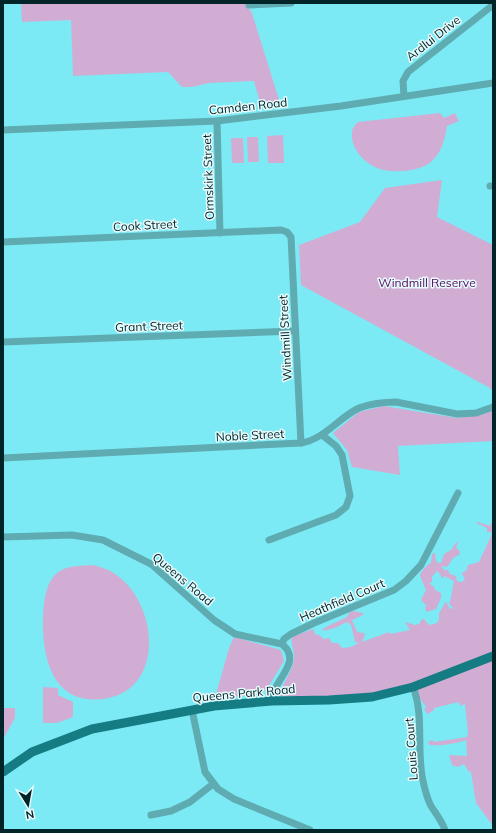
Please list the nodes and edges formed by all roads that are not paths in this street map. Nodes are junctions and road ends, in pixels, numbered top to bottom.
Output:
1 (284, 3) edge
2 (291, 3) edge
3 (249, 5) dead end
4 (493, 5) edge
5 (493, 83) edge
6 (404, 96) junction
7 (217, 121) junction
8 (3, 130) edge
9 (220, 232) junction
10 (287, 232) joint
11 (3, 242) edge
12 (295, 331) junction
13 (3, 342) edge
14 (490, 408) edge
15 (322, 435) junction
16 (300, 444) junction
17 (3, 458) edge
18 (458, 493) dead end
19 (3, 538) edge
20 (269, 540) dead end
21 (282, 644) junction
22 (493, 656) edge
23 (413, 687) junction
24 (272, 701) junction
25 (192, 710) junction
26 (3, 772) edge
27 (213, 784) junction
28 (151, 815) dead end
29 (310, 830) edge
30 (445, 830) edge

1 - 2 street
1 - 3 street
4 - 6 street, Ardlui Drive
5 - 6 street, Camden Road
6 - 7 street, Camden Road
7 - 8 street, Camden Road
7 - 9 street, Ormskirk Street
9 - 10 street, Cook Street
9 - 11 street, Cook Street
10 - 12 street, Windmill Street
12 - 13 street, Grant Street
12 - 16 street, Windmill Street
14 - 15 street, Noble Street
15 - 16 street, Noble Street
15 - 20 street
16 - 17 street, Noble Street
18 - 21 street, Heathfield Court
19 - 21 street, Queens Road
21 - 24 street
22 - 23 main road, Queens Park Road
23 - 24 main road, Queens Park Road
23 - 30 street, Louis Court
24 - 25 main road, Queens Park Road
25 - 26 main road, Queens Park Road
25 - 27 street
27 - 28 street
27 - 29 street

